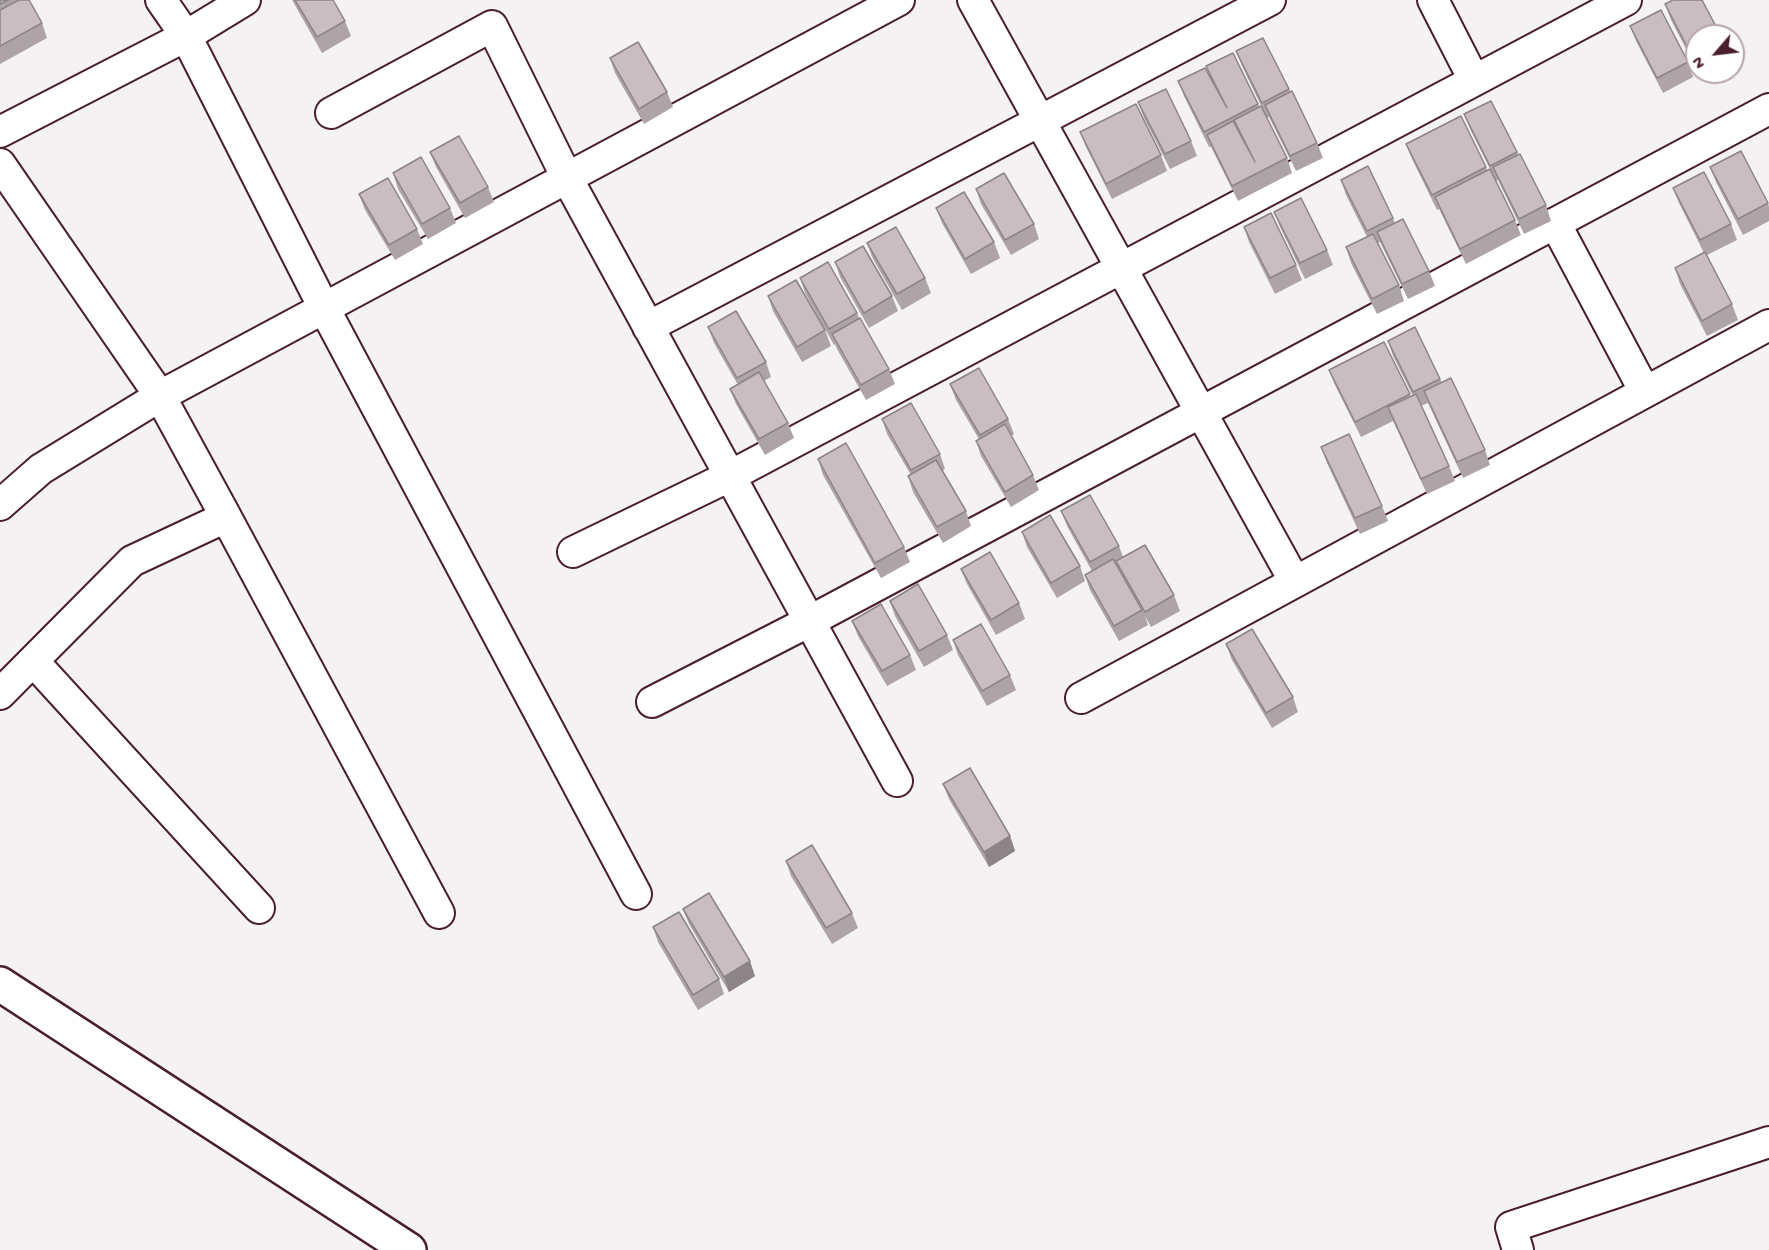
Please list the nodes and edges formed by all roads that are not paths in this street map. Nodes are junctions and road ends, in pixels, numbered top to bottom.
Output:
1 (161, 0) edge
2 (245, 0) edge
3 (898, 0) edge
4 (973, 0) edge
5 (1270, 0) edge
6 (1433, 0) edge
7 (1626, 0) edge
8 (186, 36) junction
9 (1474, 80) junction
10 (1769, 109) edge
11 (331, 113) dead end
12 (1041, 122) junction
13 (0, 132) edge
14 (0, 164) edge
15 (567, 178) junction
16 (1556, 223) junction
17 (1122, 268) junction
18 (324, 308) junction
19 (1769, 325) edge
20 (648, 327) junction
21 (1645, 392) junction
22 (160, 396) junction
23 (1202, 413) junction
24 (730, 477) junction
25 (0, 505) edge
26 (226, 517) junction
27 (573, 552) dead end
28 (1295, 582) junction
29 (810, 621) junction
30 (34, 662) junction
31 (0, 694) edge
32 (1081, 698) dead end
33 (652, 702) dead end
34 (897, 781) dead end
35 (636, 894) dead end
36 (259, 908) dead end
37 (439, 913) dead end
38 (0, 984) edge
39 (1769, 1142) edge
40 (409, 1250) edge
41 (1518, 1250) edge

1 - 8 street
2 - 8 street
3 - 15 street
4 - 12 street
5 - 12 street
6 - 9 street
7 - 9 street
8 - 13 street
8 - 18 street
9 - 17 street
10 - 16 street
11 - 15 street
12 - 17 street
12 - 20 street
14 - 22 street
15 - 18 street
15 - 20 street
16 - 21 street
16 - 23 street
17 - 23 street
17 - 24 street
18 - 22 street
18 - 35 street
19 - 21 street
20 - 24 street
21 - 28 street
22 - 25 street
22 - 26 street
23 - 28 street
23 - 29 street
24 - 27 street
24 - 29 street
26 - 30 street
26 - 37 street
28 - 32 street
29 - 33 street
29 - 34 street
30 - 31 street
30 - 36 street
38 - 40 street
39 - 41 street

